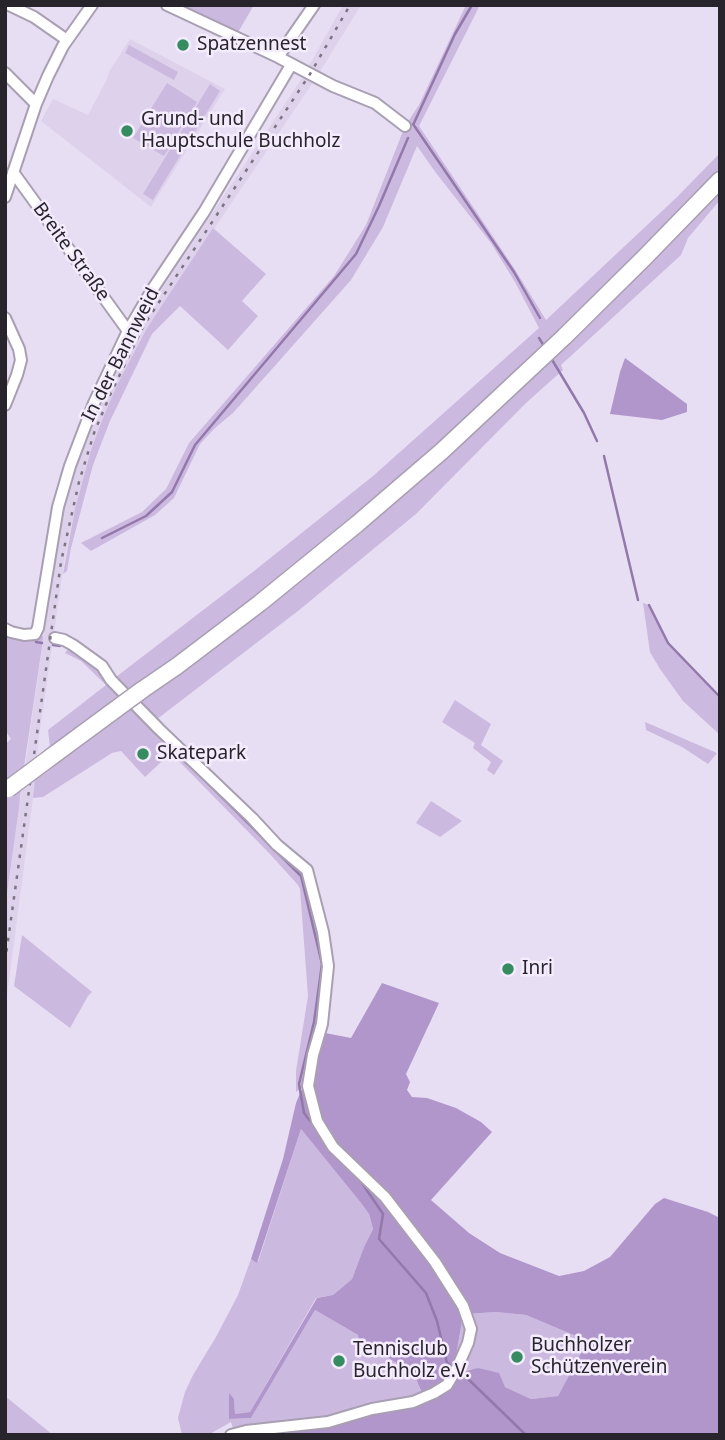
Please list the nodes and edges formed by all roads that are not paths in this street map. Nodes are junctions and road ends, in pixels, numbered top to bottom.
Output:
1 (9, 5) edge
2 (92, 5) edge
3 (167, 5) edge
4 (314, 5) edge
5 (181, 8) edge
6 (67, 40) junction
7 (278, 57) junction
8 (290, 65) junction
9 (5, 73) edge
10 (36, 104) junction
11 (405, 125) dead end
12 (13, 172) junction
13 (720, 180) edge
14 (5, 197) edge
15 (5, 318) edge
16 (128, 331) junction
17 (5, 405) edge
18 (5, 629) edge
19 (55, 638) dead end
20 (7, 790) edge
21 (231, 1435) edge

1 - 6 street
2 - 6 street
3 - 5 street
4 - 7 street
5 - 7 street
6 - 10 street
7 - 8 street
8 - 11 street
8 - 16 street, In der Bannweid
9 - 10 street
10 - 12 street
12 - 14 street
12 - 16 street, Breite Straße
13 - 20 main road, bridge
15 - 17 street
16 - 18 street, In der Bannweid
19 - 21 street

